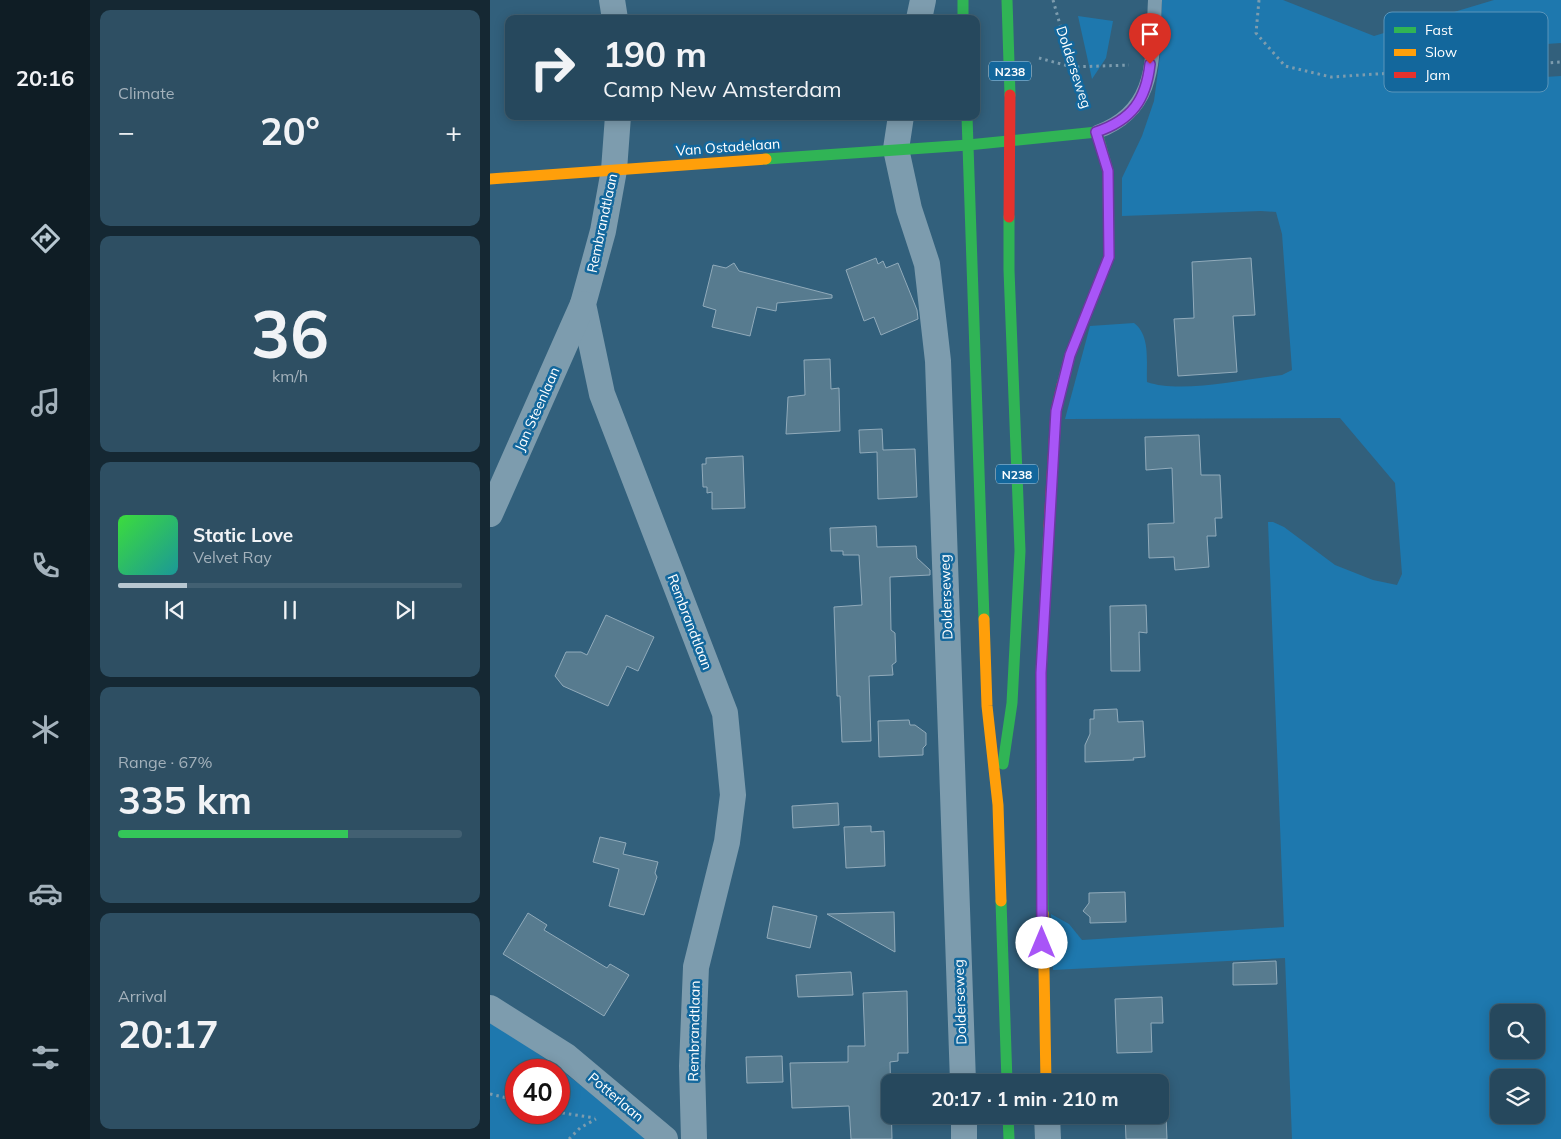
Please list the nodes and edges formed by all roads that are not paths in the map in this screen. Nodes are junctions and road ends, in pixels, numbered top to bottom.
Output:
1 (612, 0) edge
2 (923, 0) edge
3 (963, 0) edge
4 (1007, 0) edge
5 (1155, 0) edge
6 (614, 15) edge
7 (920, 15) edge
8 (963, 15) edge
9 (618, 120) edge
10 (900, 120) edge
11 (967, 120) edge
12 (1096, 132) junction
13 (1009, 141) junction
14 (968, 145) junction
15 (896, 149) junction
16 (614, 170) junction
17 (490, 179) edge
18 (583, 304) junction
19 (490, 514) edge
20 (998, 806) junction
21 (490, 1008) edge
22 (962, 1074) edge
23 (1007, 1074) edge
24 (1046, 1074) edge
25 (964, 1124) edge
26 (1008, 1124) edge
27 (1047, 1124) edge
28 (665, 1139) edge
29 (694, 1139) edge
30 (964, 1139) edge
31 (1009, 1139) edge
32 (1048, 1139) edge

1 - 6 street
2 - 7 street
3 - 8 main road
4 - 13 main road, N238
5 - 12 lane
9 - 16 street, Rembrandtlaan
10 - 15 street, Dolderseweg
11 - 14 main road, N238
12 - 13 main road
12 - 24 main road
13 - 14 main road
13 - 20 main road, N238
14 - 15 main road, Van Ostadelaan
14 - 20 main road, N238
15 - 16 main road, Van Ostadelaan
15 - 22 street, Dolderseweg
16 - 17 main road, Van Ostadelaan
16 - 18 street, Rembrandtlaan
18 - 19 street, Jan Steenlaan
18 - 29 street, Rembrandtlaan
20 - 23 main road, N238
21 - 28 street, Potterlaan
25 - 30 street
26 - 31 main road
27 - 32 street

